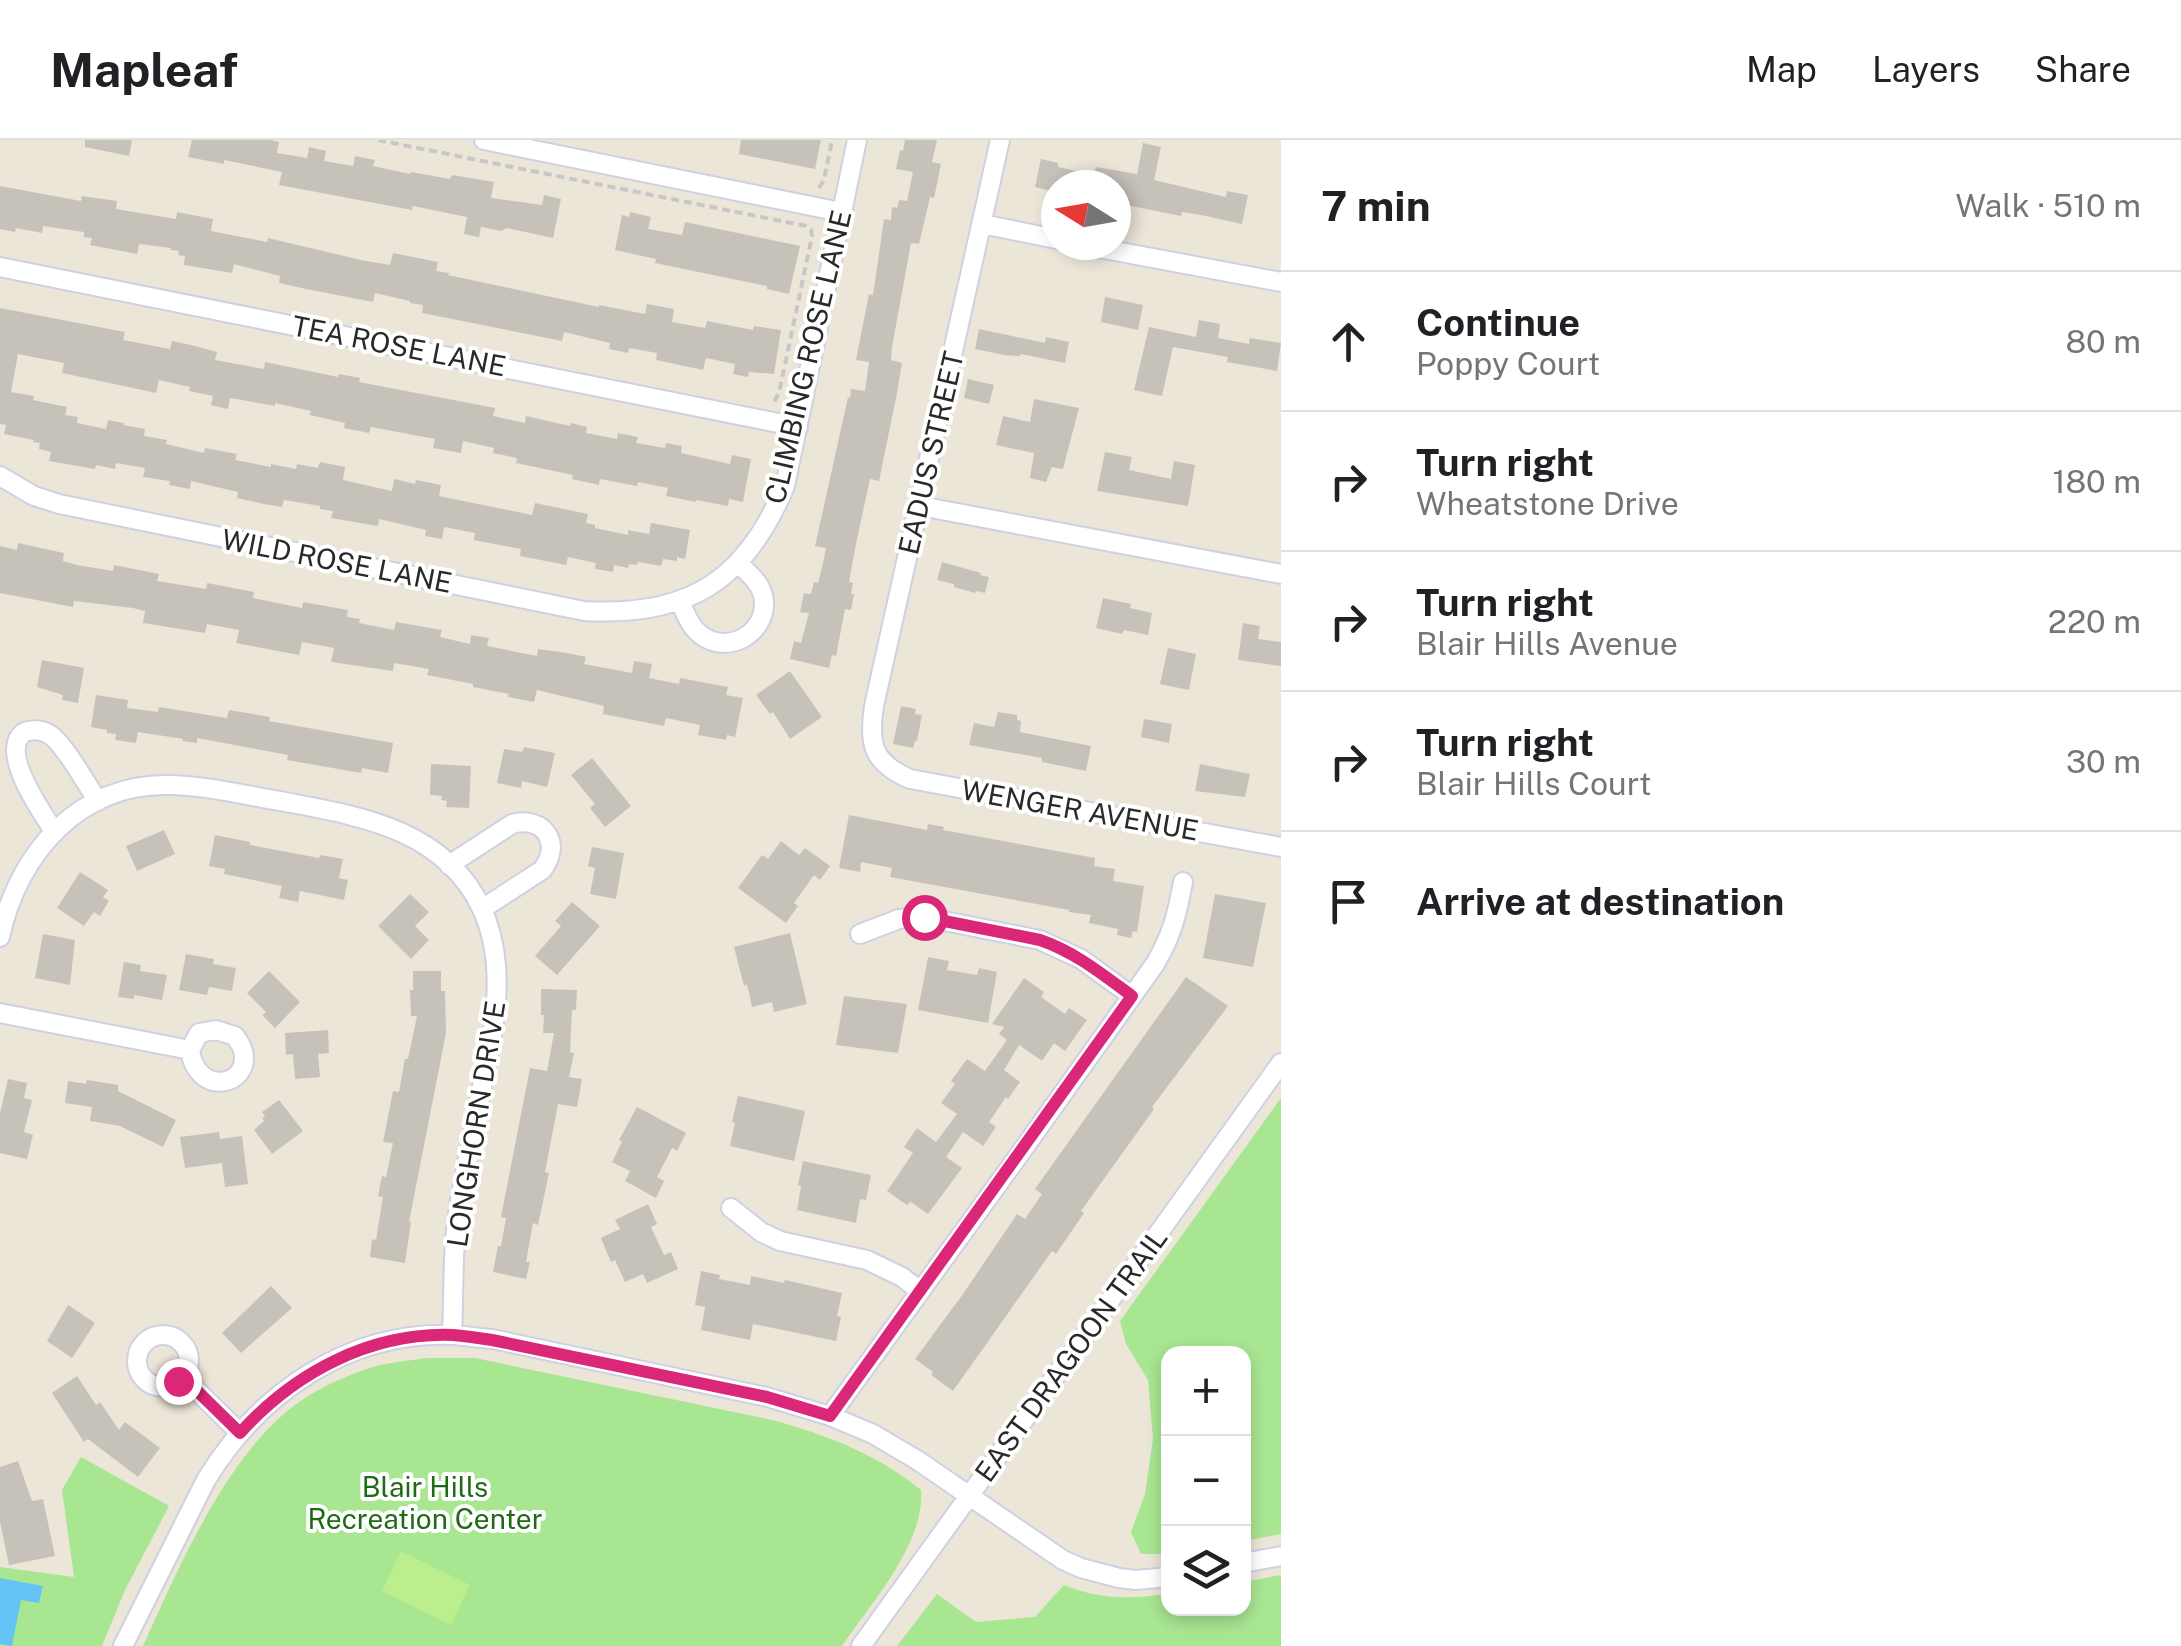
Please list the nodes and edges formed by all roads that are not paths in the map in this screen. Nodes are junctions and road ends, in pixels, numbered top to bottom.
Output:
1 (484, 140) edge
2 (857, 140) edge
3 (1000, 140) edge
4 (842, 212) junction
5 (982, 224) junction
6 (1041, 237) edge
7 (1131, 254) edge
8 (0, 266) edge
9 (1281, 282) edge
10 (798, 427) junction
11 (0, 476) edge
12 (920, 506) junction
13 (738, 564) junction
14 (1281, 574) edge
15 (680, 602) junction
16 (882, 764) joint
17 (98, 801) junction
18 (54, 831) junction
19 (1281, 847) edge
20 (450, 865) junction
21 (1183, 882) dead end
22 (482, 909) junction
23 (860, 934) dead end
24 (0, 937) edge
25 (1132, 996) junction
26 (0, 1014) edge
27 (190, 1050) dead end
28 (1281, 1063) edge
29 (732, 1208) dead end
30 (920, 1291) junction
31 (452, 1335) junction
32 (182, 1376) dead end
33 (830, 1416) junction
34 (240, 1433) junction
35 (969, 1496) junction
36 (1281, 1556) edge
37 (1251, 1562) edge
38 (1161, 1578) edge
39 (123, 1646) edge
40 (861, 1646) edge

1 - 4 street
2 - 4 street, CLIMBING ROSE LANE
3 - 5 street, EADUS STREET
4 - 10 street, CLIMBING ROSE LANE
5 - 6 street
5 - 12 street, EADUS STREET
7 - 9 street
8 - 10 street, TEA ROSE LANE
10 - 13 street, CLIMBING ROSE LANE
11 - 15 street, WILD ROSE LANE
12 - 14 street
12 - 16 street, EADUS STREET
13 - 15 street, WILD ROSE LANE
13 - 15 street
16 - 19 street, WENGER AVENUE
17 - 18 street, LONGHORN DRIVE
17 - 18 street
17 - 20 street, LONGHORN DRIVE
18 - 24 street, LONGHORN DRIVE
20 - 22 street, LONGHORN DRIVE
20 - 22 street
21 - 25 street
22 - 31 street, LONGHORN DRIVE
23 - 25 street
25 - 30 street
26 - 27 street
28 - 35 street, EAST DRAGOON TRAIL
29 - 30 street
30 - 33 street
31 - 33 street
31 - 34 street
32 - 34 street
33 - 35 street
34 - 39 street
35 - 38 street
35 - 40 street, EAST DRAGOON TRAIL
36 - 37 street

